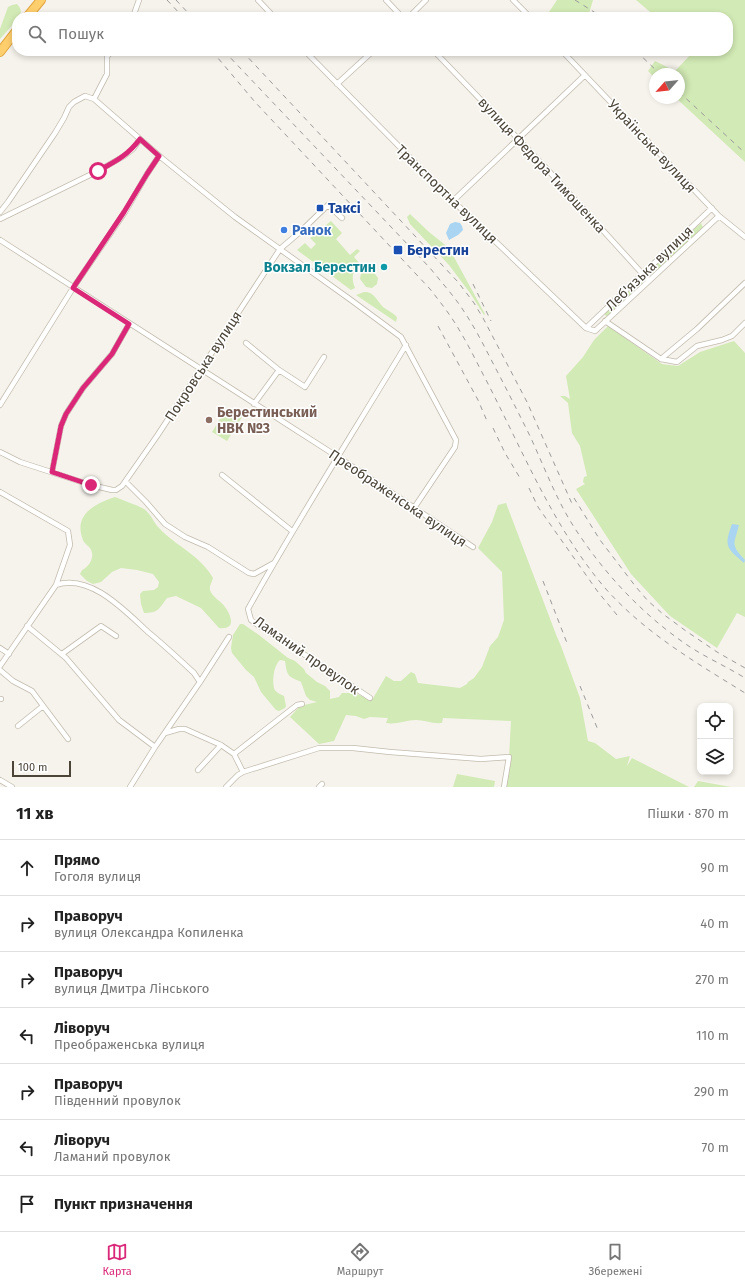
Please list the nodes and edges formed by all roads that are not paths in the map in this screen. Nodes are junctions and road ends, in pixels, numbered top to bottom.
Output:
1 (41, 0) edge
2 (138, 0) edge
3 (258, 0) edge
4 (386, 0) edge
5 (426, 0) edge
6 (513, 0) edge
7 (31, 12) edge
8 (134, 12) edge
9 (269, 12) edge
10 (397, 12) edge
11 (414, 12) edge
12 (525, 12) edge
13 (12, 36) edge
14 (0, 52) edge
15 (108, 56) edge
16 (310, 56) edge
17 (368, 56) edge
18 (439, 56) edge
19 (567, 56) edge
20 (585, 75) junction
21 (337, 84) junction
22 (94, 99) junction
23 (518, 138) junction
24 (140, 139) junction
25 (159, 156) junction
26 (453, 201) junction
27 (712, 208) junction
28 (0, 212) edge
29 (719, 216) junction
30 (342, 218) dead end
31 (0, 219) edge
32 (745, 237) edge
33 (0, 240) edge
34 (280, 249) junction
35 (643, 273) junction
36 (649, 281) junction
37 (745, 283) edge
38 (73, 288) junction
39 (605, 321) junction
40 (129, 324) junction
41 (745, 324) edge
42 (586, 328) junction
43 (595, 331) joint
44 (246, 343) dead end
45 (406, 345) junction
46 (324, 357) dead end
47 (661, 359) junction
48 (200, 370) junction
49 (279, 370) junction
50 (254, 404) junction
51 (0, 405) edge
52 (0, 452) edge
53 (338, 457) junction
54 (52, 472) junction
55 (222, 475) dead end
56 (126, 482) junction
57 (0, 492) edge
58 (414, 508) junction
59 (292, 531) junction
60 (473, 547) dead end
61 (274, 563) junction
62 (56, 585) junction
63 (27, 626) junction
64 (116, 636) dead end
65 (229, 636) dead end
66 (0, 648) edge
67 (9, 654) junction
68 (62, 654) junction
69 (0, 666) edge
70 (0, 670) edge
71 (200, 682) junction
72 (370, 698) dead end
73 (302, 704) dead end
74 (43, 706) junction
75 (18, 726) dead end
76 (164, 733) junction
77 (68, 739) dead end
78 (221, 745) junction
79 (155, 747) junction
80 (234, 754) junction
81 (198, 770) dead end
82 (243, 772) junction
83 (0, 780) edge
84 (12, 787) edge
85 (130, 787) edge
86 (226, 787) edge
87 (504, 787) edge

1 - 7 highway
2 - 8 street
3 - 9 street
4 - 10 street
5 - 11 street
6 - 12 street
13 - 14 highway
15 - 22 street
16 - 21 street, Транспортна вулиця
17 - 21 street
18 - 23 street, вулиця Федора Тимошенка
19 - 20 street, Українська вулиця
20 - 23 street
20 - 27 street, Українська вулиця
21 - 26 street, Транспортна вулиця
22 - 24 street
22 - 28 street
23 - 26 street
23 - 35 street, вулиця Федора Тимошенка
24 - 25 street
24 - 31 street
25 - 34 street
25 - 38 street
26 - 42 street, Транспортна вулиця
27 - 29 street, Українська вулиця
27 - 35 street, Леб'язька вулиця
29 - 32 street, Українська вулиця
29 - 36 street, Леб'язька вулиця
30 - 34 street, Покровська вулиця
33 - 38 street, Преображенська вулиця
34 - 45 street
34 - 48 street, Покровська вулиця
35 - 36 street, вулиця Федора Тимошенка
35 - 42 street, Леб'язька вулиця
36 - 39 street, Леб'язька вулиця
37 - 47 street
38 - 40 street, Преображенська вулиця
38 - 51 street
39 - 43 street, Леб'язька вулиця
39 - 47 street
40 - 48 street, Преображенська вулиця
40 - 54 street
41 - 47 street
42 - 43 street, Транспортна вулиця
44 - 49 street
45 - 53 street
45 - 58 street
46 - 49 street
48 - 50 street, Преображенська вулиця
48 - 56 street, Покровська вулиця
49 - 50 street
50 - 53 street, Преображенська вулиця
52 - 54 street
53 - 58 street, Преображенська вулиця
53 - 59 street
54 - 56 street
55 - 59 street
56 - 61 street
57 - 62 street
58 - 60 street, Преображенська вулиця
59 - 61 street
61 - 72 street, Ламаний провулок
62 - 63 street
62 - 71 street
63 - 67 street
63 - 68 street
64 - 68 street
65 - 71 street
66 - 67 street
67 - 69 street
68 - 79 street
70 - 74 street
71 - 76 street
73 - 80 street
74 - 75 street
74 - 77 street
76 - 78 street
76 - 79 street
78 - 80 street
78 - 81 street
79 - 85 street
80 - 82 street
82 - 86 street
82 - 87 street
83 - 84 street

